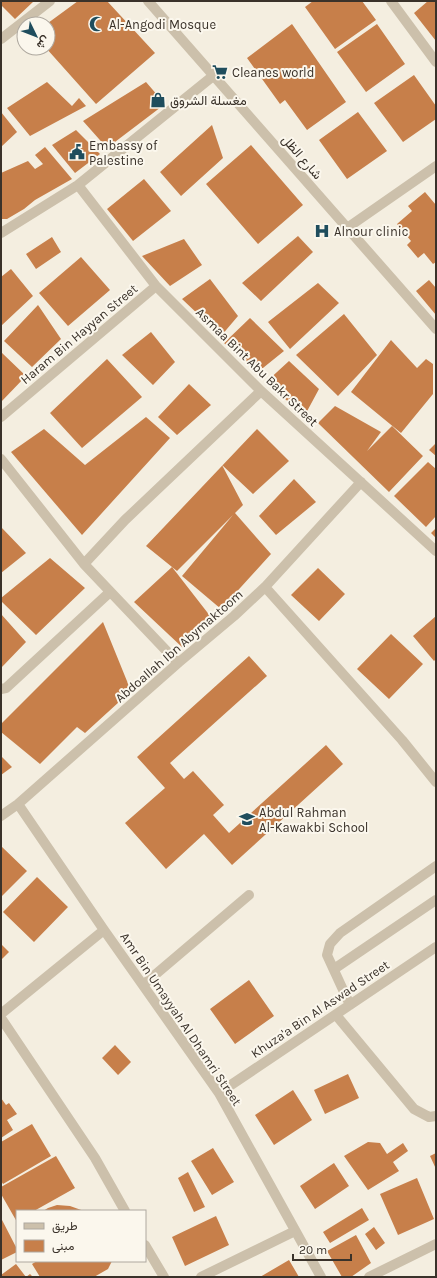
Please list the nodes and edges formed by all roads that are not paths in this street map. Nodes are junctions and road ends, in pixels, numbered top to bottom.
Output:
1 (50, 1) edge
2 (148, 1) edge
3 (391, 1) edge
4 (1, 39) edge
5 (436, 62) edge
6 (213, 76) junction
7 (436, 166) edge
8 (78, 185) junction
9 (347, 228) junction
10 (1, 233) edge
11 (156, 286) junction
12 (436, 329) edge
13 (261, 391) junction
14 (1, 417) edge
15 (1, 459) edge
16 (360, 482) junction
17 (436, 551) edge
18 (84, 564) junction
19 (266, 587) junction
20 (110, 592) junction
21 (178, 663) junction
22 (1, 689) edge
23 (436, 782) edge
24 (18, 804) junction
25 (1, 816) edge
26 (436, 866) edge
27 (249, 895) dead end
28 (436, 900) edge
29 (104, 930) junction
30 (436, 947) edge
31 (334, 970) junction
32 (143, 985) junction
33 (350, 1005) junction
34 (1, 1014) edge
35 (336, 1015) junction
36 (1, 1018) edge
37 (220, 1093) junction
38 (436, 1116) edge
39 (125, 1210) edge
40 (295, 1231) junction
41 (436, 1244) edge
42 (146, 1247) edge
43 (164, 1277) edge
44 (201, 1277) edge
45 (321, 1277) edge
46 (370, 1277) edge

1 - 4 street
2 - 6 street, شارع الظل
3 - 5 street
6 - 8 street
6 - 9 street, شارع الظل
7 - 9 street
8 - 10 street
8 - 11 street, Asmaa Bint Abu Bakr Street
9 - 12 street, شارع الظل
11 - 13 street, Asmaa Bint Abu Bakr Street
11 - 14 street, Haram Bin Hayyan Street
13 - 16 street, Asmaa Bint Abu Bakr Street
13 - 18 street
15 - 18 street
16 - 17 street, Asmaa Bint Abu Bakr Street
16 - 19 street, Abdoallah Ibn Abymaktoom
18 - 20 street
19 - 21 street, Abdoallah Ibn Abymaktoom
19 - 23 street
20 - 21 street
20 - 22 street
21 - 24 street, Abdoallah Ibn Abymaktoom
24 - 25 street, Abdoallah Ibn Abymaktoom
24 - 29 street, Amr Bin Umayyah Al Dhamri Street
26 - 31 street
27 - 32 street
28 - 31 street
29 - 32 street, Amr Bin Umayyah Al Dhamri Street
29 - 34 street
30 - 33 street, Khuza'a Bin Al Aswad Street
31 - 33 street
32 - 37 street, Amr Bin Umayyah Al Dhamri Street
33 - 35 street, Khuza'a Bin Al Aswad Street
35 - 37 street, Khuza'a Bin Al Aswad Street
35 - 38 street
36 - 39 street
37 - 40 street, Amr Bin Umayyah Al Dhamri Street
40 - 44 street
40 - 45 street, Amr Bin Umayyah Al Dhamri Street
41 - 46 street
42 - 43 street

